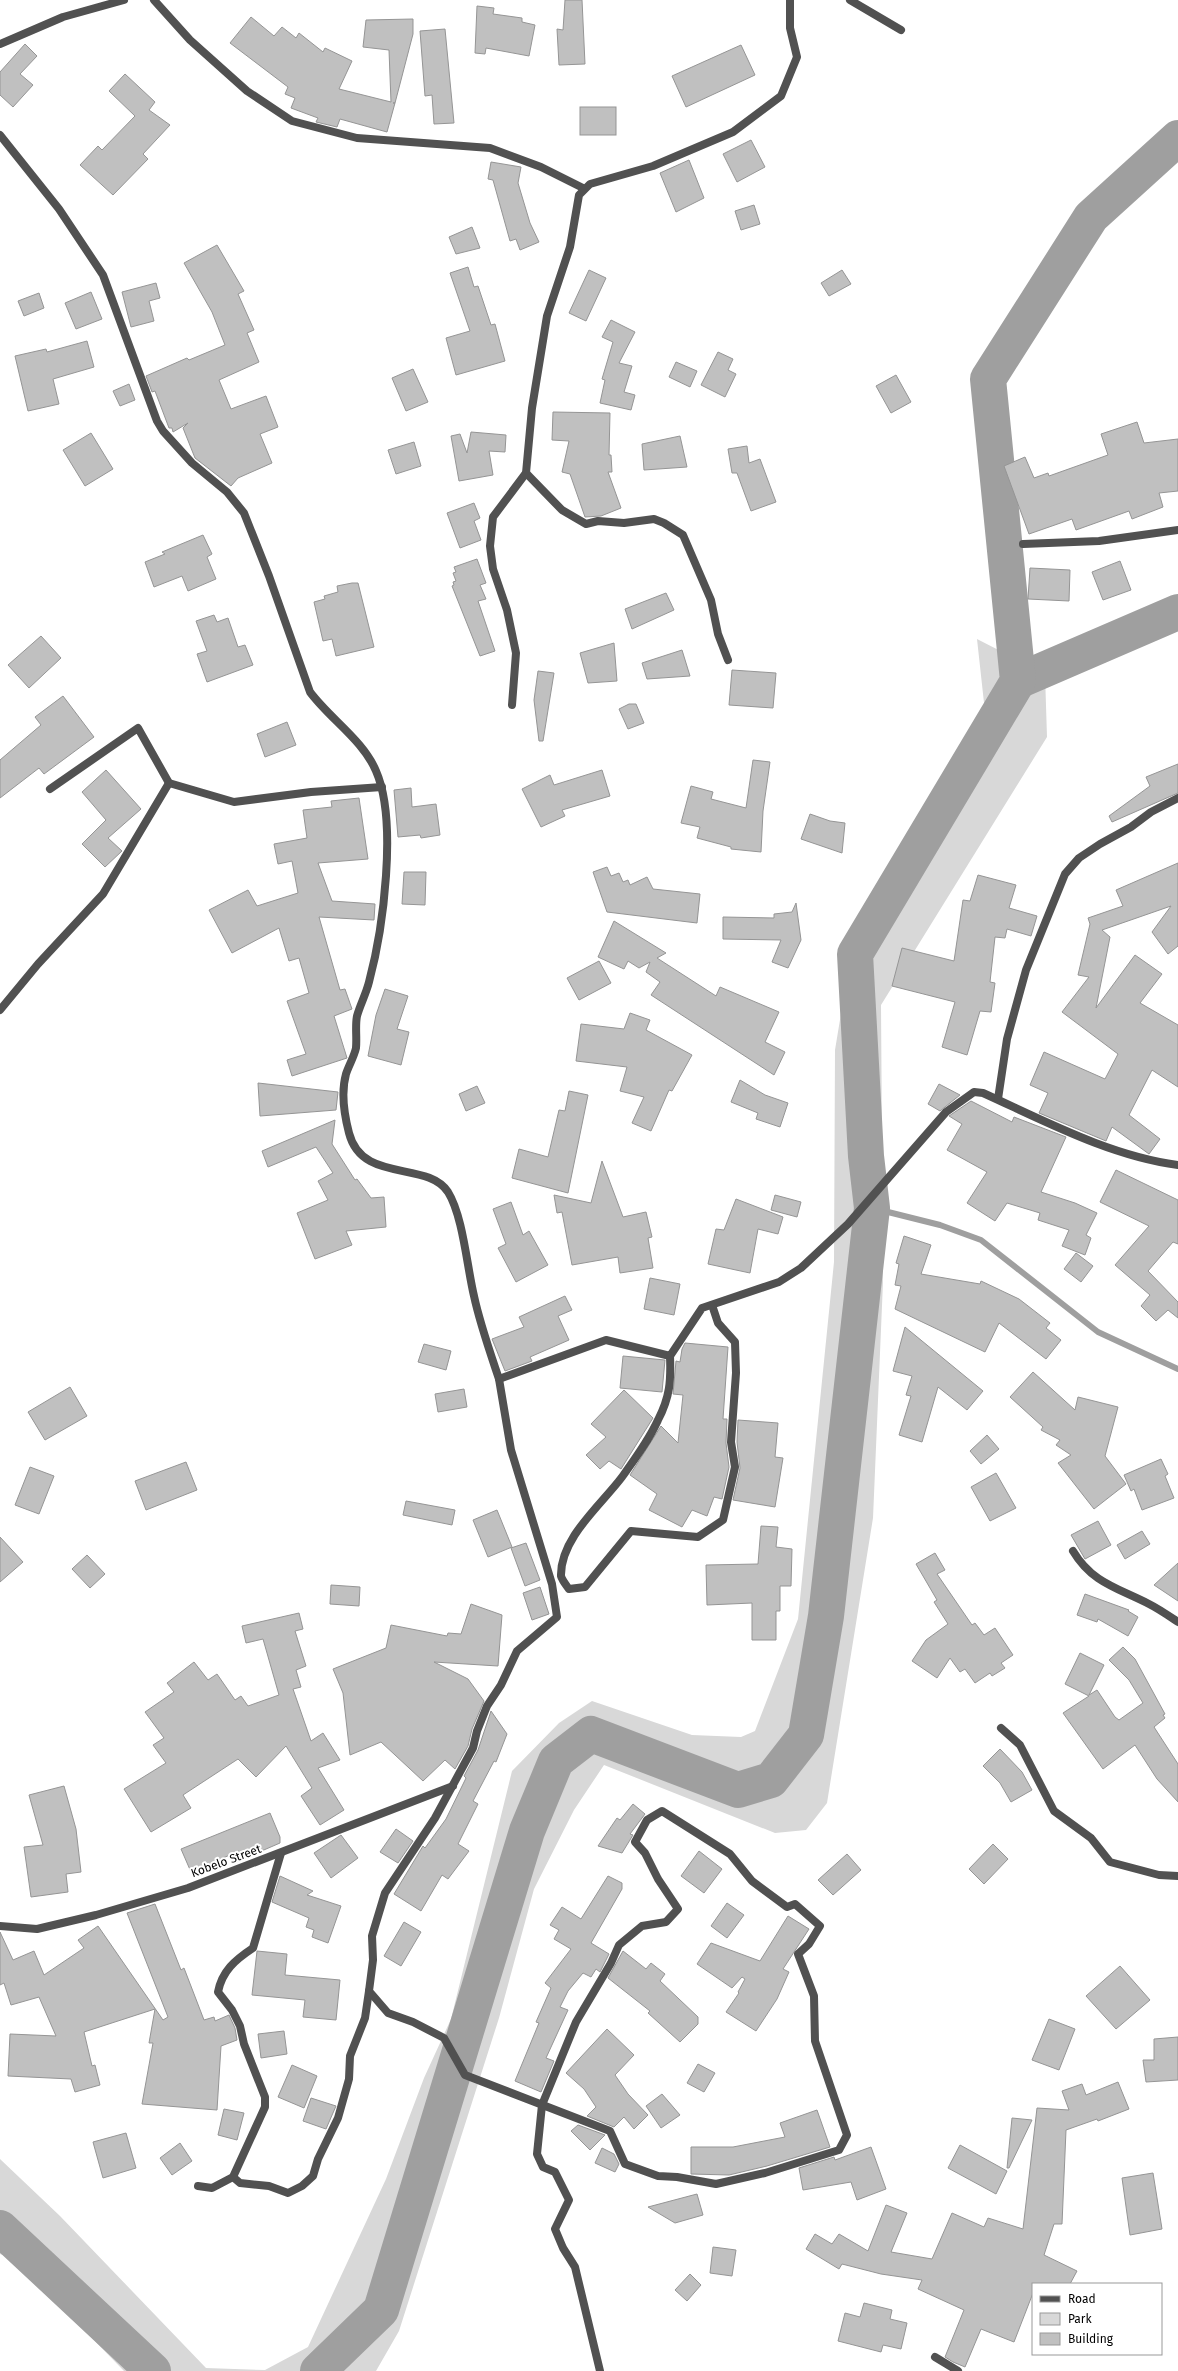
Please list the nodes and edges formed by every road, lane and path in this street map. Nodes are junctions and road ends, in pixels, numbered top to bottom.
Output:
1 (124, 0) edge
2 (154, 0) edge
3 (790, 0) edge
4 (850, 0) edge
5 (901, 30) dead end
6 (0, 44) edge
7 (0, 135) edge
8 (584, 188) junction
9 (526, 473) junction
10 (1178, 530) edge
11 (1023, 544) dead end
12 (728, 660) dead end
13 (512, 705) dead end
14 (169, 783) junction
15 (382, 787) junction
16 (50, 789) dead end
17 (1178, 798) edge
18 (0, 1010) edge
19 (998, 1099) junction
20 (1178, 1165) edge
21 (712, 1305) junction
22 (670, 1356) junction
23 (499, 1379) junction
24 (1073, 1550) dead end
25 (1178, 1622) edge
26 (1001, 1728) dead end
27 (452, 1786) junction
28 (281, 1853) junction
29 (1178, 1876) edge
30 (0, 1926) edge
31 (369, 1991) junction
32 (542, 2105) junction
33 (233, 2177) junction
34 (198, 2186) dead end
35 (935, 2357) dead end
36 (600, 2371) edge
37 (958, 2371) edge

1 - 6 street
2 - 8 street
3 - 8 street
4 - 5 street
7 - 15 street
8 - 9 street
9 - 12 street
9 - 13 street
10 - 11 street
14 - 15 street
14 - 16 street
14 - 18 street
15 - 23 street
17 - 19 street
19 - 20 street
19 - 21 street
21 - 22 street
21 - 22 street
22 - 23 street
23 - 27 street
24 - 25 street
26 - 29 street
27 - 28 street, Kobelo Street
27 - 31 street
28 - 30 street, Kobelo Street
28 - 33 street
31 - 32 street
31 - 33 street
32 - 32 street
32 - 36 street
33 - 34 street
35 - 37 street

